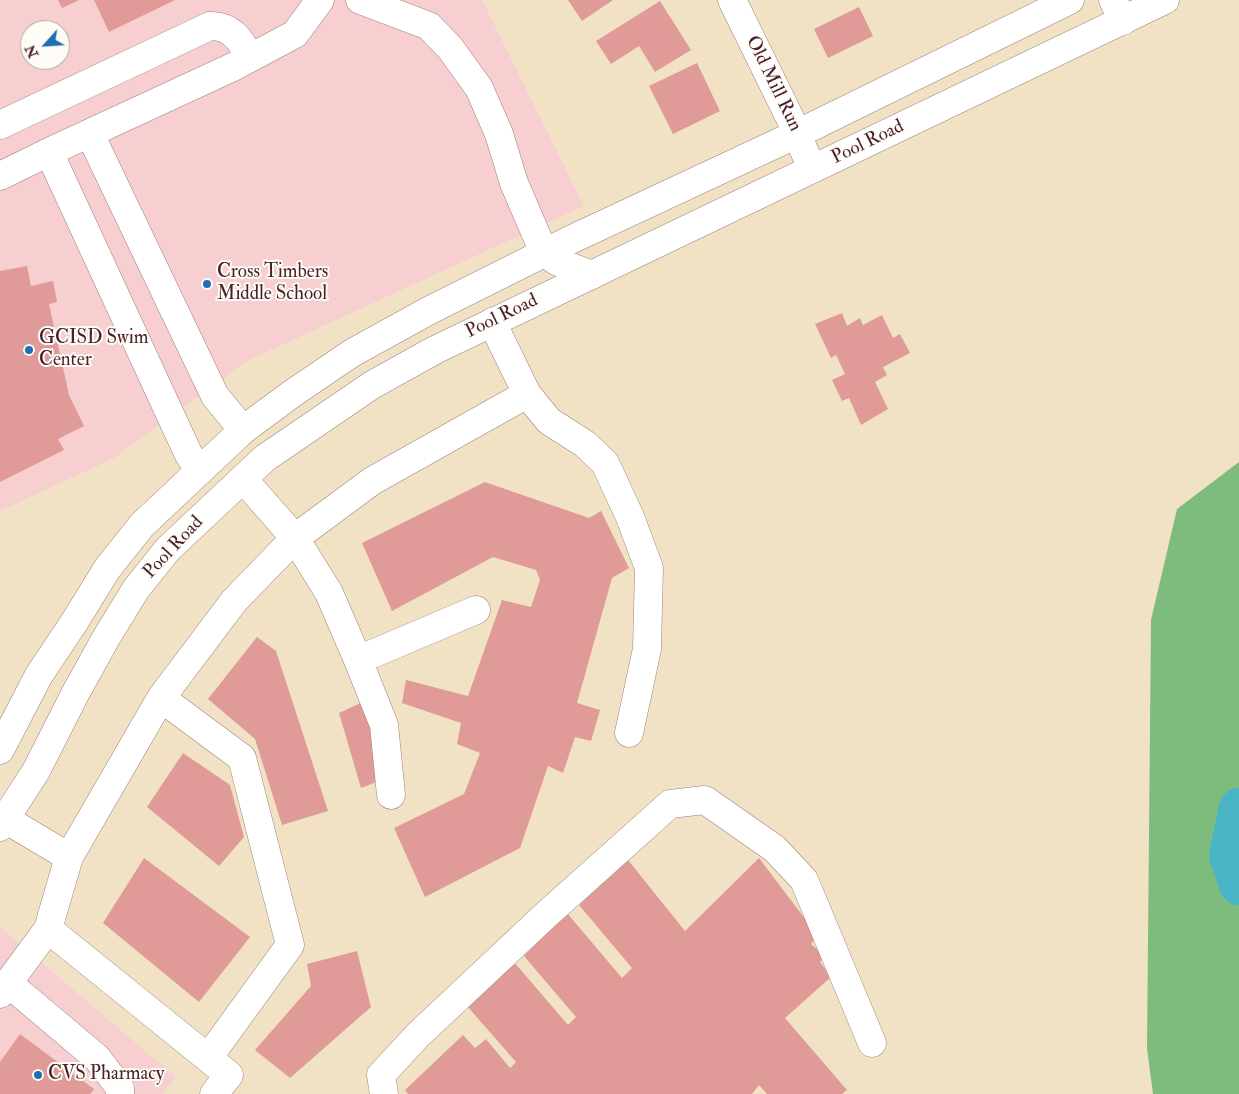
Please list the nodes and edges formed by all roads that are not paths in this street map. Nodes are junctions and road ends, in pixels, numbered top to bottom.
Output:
1 (320, 0) edge
2 (360, 0) edge
3 (732, 0) edge
4 (1070, 0) edge
5 (1166, 0) edge
6 (1118, 10) edge
7 (250, 58) junction
8 (0, 125) edge
9 (90, 134) junction
10 (797, 134) junction
11 (49, 152) junction
12 (812, 169) junction
13 (0, 176) edge
14 (544, 253) junction
15 (592, 275) junction
16 (492, 322) junction
17 (527, 394) junction
18 (243, 430) junction
19 (200, 471) junction
20 (243, 479) junction
21 (295, 538) junction
22 (476, 610) dead end
23 (358, 660) junction
24 (161, 698) junction
25 (629, 732) dead end
26 (0, 750) edge
27 (391, 795) dead end
28 (2, 821) edge
29 (70, 857) junction
30 (48, 928) junction
31 (4, 988) edge
32 (872, 1043) dead end
33 (208, 1058) junction
34 (120, 1094) edge
35 (214, 1094) edge
36 (384, 1094) edge

1 - 7 main road
2 - 14 main road
3 - 10 main road, Old Mill Run
4 - 10 main road, Pool Road
5 - 6 main road, Pool Road
6 - 12 main road, Pool Road
7 - 8 main road
7 - 9 main road
9 - 11 main road
9 - 18 main road
10 - 12 main road, Old Mill Run
10 - 14 main road, Pool Road
11 - 13 main road
11 - 19 main road
12 - 15 main road, Pool Road
14 - 15 main road
14 - 18 main road, Pool Road
15 - 16 main road, Pool Road
16 - 17 main road
16 - 20 main road, Pool Road
17 - 21 main road
17 - 25 main road
18 - 19 main road, Pool Road
18 - 20 main road
19 - 20 main road
19 - 26 main road, Pool Road
20 - 21 main road
20 - 28 main road, Pool Road
21 - 23 main road
21 - 24 main road
22 - 23 main road
23 - 27 main road
24 - 29 main road
24 - 33 main road
28 - 29 main road
29 - 30 main road
30 - 31 main road
30 - 33 main road
31 - 34 main road
32 - 36 main road
33 - 35 main road

